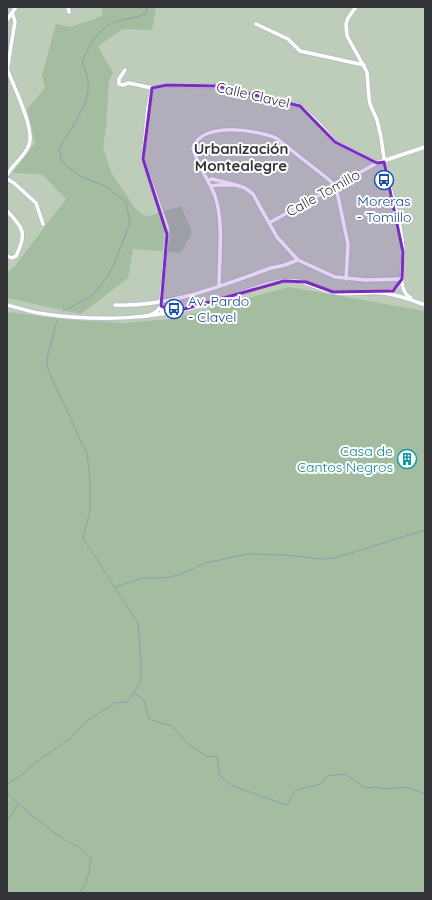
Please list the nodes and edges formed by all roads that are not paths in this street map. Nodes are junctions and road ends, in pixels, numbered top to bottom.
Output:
1 (16, 7) edge
2 (356, 7) edge
3 (12, 13) junction
4 (7, 20) edge
5 (256, 24) dead end
6 (364, 65) junction
7 (125, 70) dead end
8 (7, 72) edge
9 (152, 88) junction
10 (425, 147) edge
11 (384, 160) junction
12 (378, 163) junction
13 (7, 175) edge
14 (7, 179) edge
15 (208, 180) junction
16 (236, 185) junction
17 (211, 186) junction
18 (336, 187) junction
19 (7, 211) edge
20 (269, 223) junction
21 (43, 224) dead end
22 (7, 256) edge
23 (298, 260) junction
24 (402, 278) junction
25 (346, 279) junction
26 (219, 286) junction
27 (398, 286) junction
28 (402, 289) junction
29 (384, 293) junction
30 (400, 296) junction
31 (161, 304) junction
32 (425, 304) edge
33 (7, 305) edge
34 (115, 305) dead end
35 (174, 312) junction
36 (162, 314) junction
37 (145, 317) junction

1 - 3 street
2 - 6 street
3 - 4 street
3 - 8 street
5 - 6 street
6 - 11 street
7 - 9 street, Calle Clavel
8 - 13 street
9 - 12 street, Calle Clavel
9 - 31 street
10 - 11 street
11 - 12 street
11 - 24 street
12 - 18 street, Calle Tomillo
14 - 21 street
15 - 16 street
15 - 17 street
15 - 18 street
16 - 17 street
16 - 20 street
17 - 26 street
18 - 20 street, Calle Tomillo
18 - 25 street
19 - 22 street
20 - 23 street
23 - 25 street
23 - 26 street
24 - 25 street
24 - 27 street
24 - 28 street
26 - 31 street
27 - 28 street
27 - 29 street
28 - 30 street
28 - 32 street
29 - 30 street
29 - 35 street
30 - 32 street
31 - 34 street
31 - 35 street
31 - 36 street
31 - 37 street
33 - 37 street
35 - 36 street
36 - 37 street

